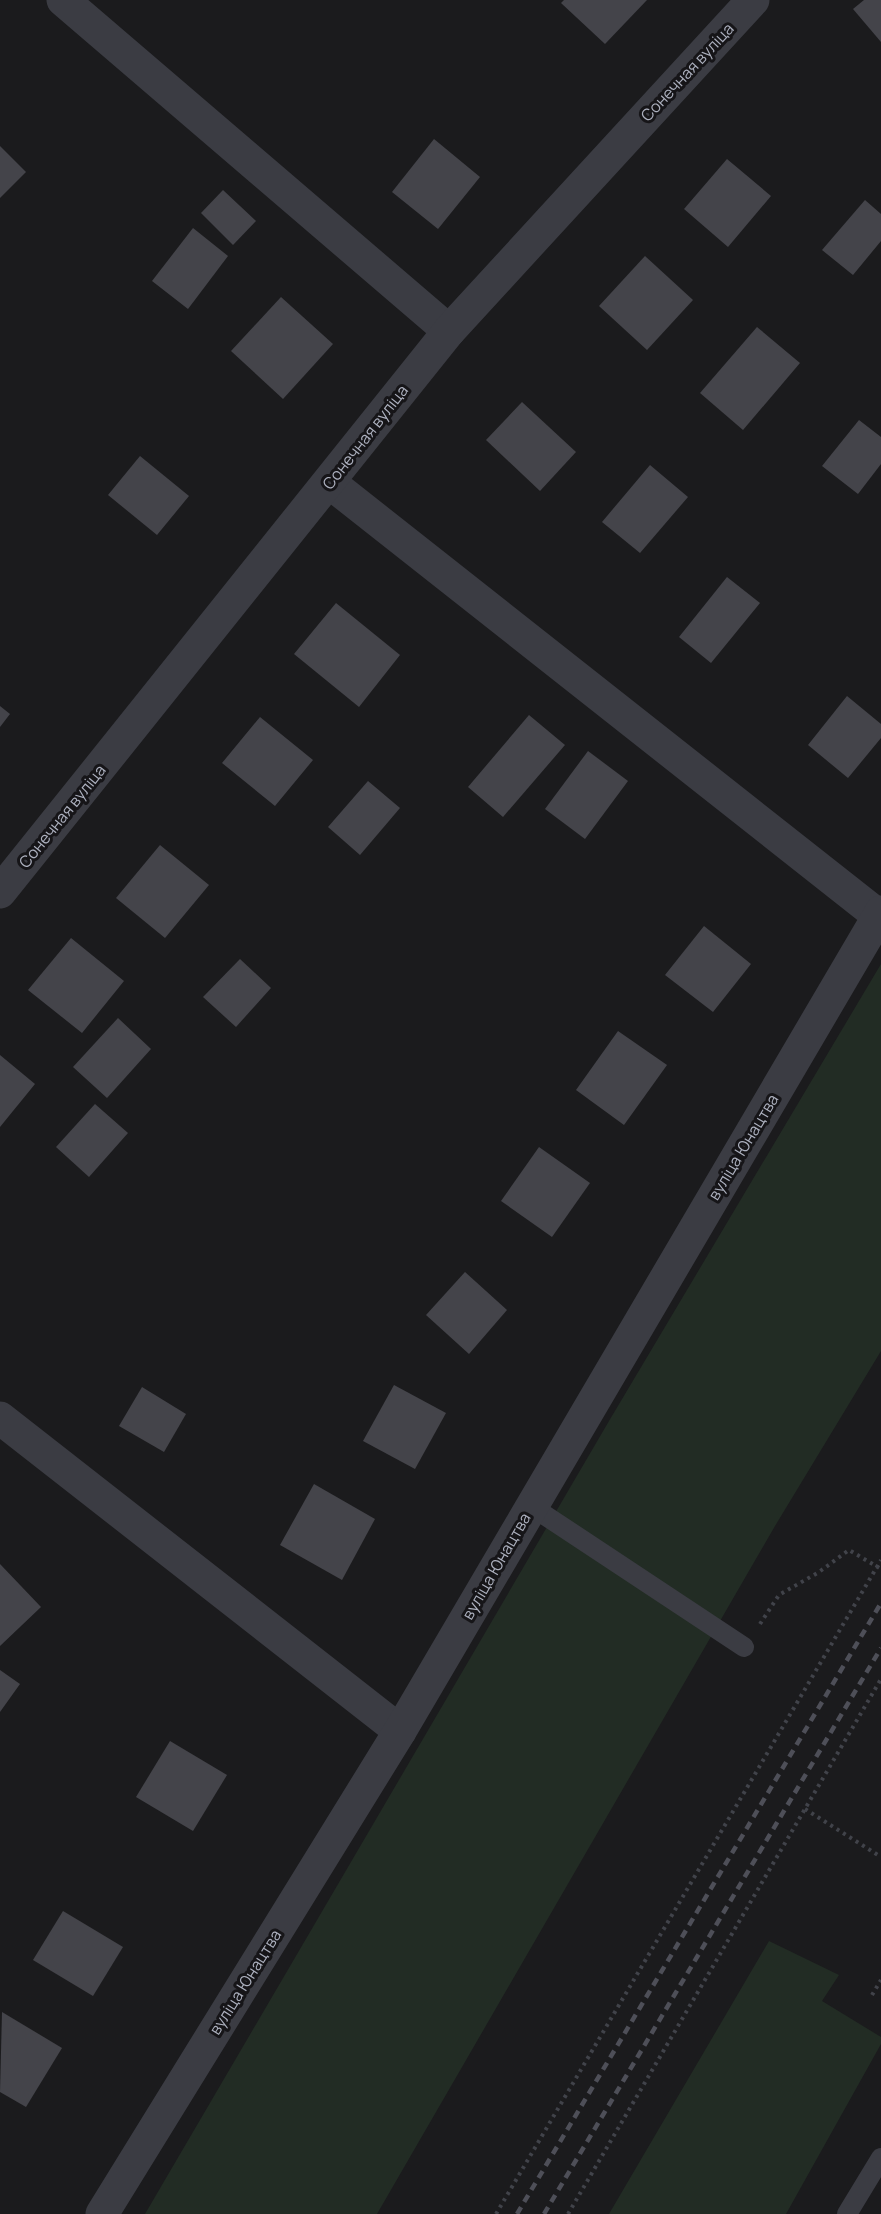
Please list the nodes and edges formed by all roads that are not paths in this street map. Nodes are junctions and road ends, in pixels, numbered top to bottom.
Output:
1 (63, 0) edge
2 (753, 0) edge
3 (449, 331) junction
4 (329, 482) junction
5 (0, 892) edge
6 (880, 914) edge
7 (0, 1418) edge
8 (531, 1506) junction
9 (744, 1647) road end
10 (400, 1731) junction
11 (881, 2158) edge
12 (102, 2214) edge
13 (848, 2214) edge

1 - 3 street
2 - 3 street, Сонечная вуліца
3 - 4 street, Сонечная вуліца
4 - 5 street, Сонечная вуліца
4 - 6 street
6 - 8 street, вуліца Юнацтва
7 - 10 street
8 - 9 lane
8 - 10 street, вуліца Юнацтва
10 - 12 street, вуліца Юнацтва
11 - 13 lane

